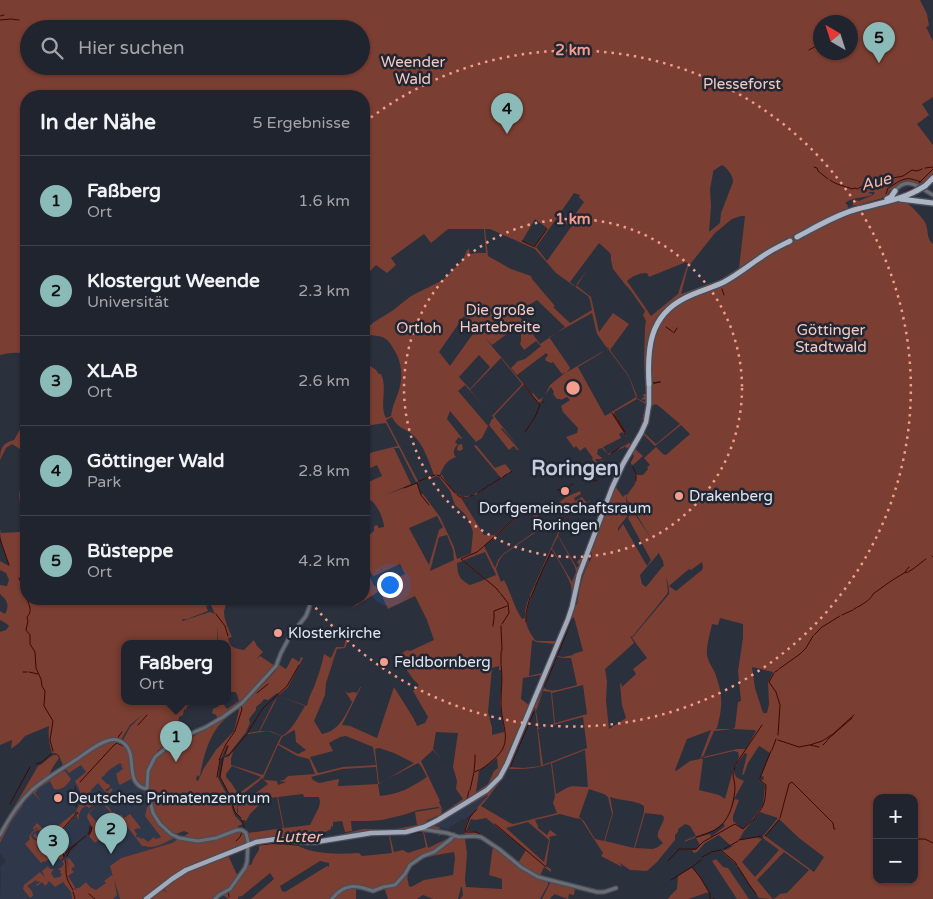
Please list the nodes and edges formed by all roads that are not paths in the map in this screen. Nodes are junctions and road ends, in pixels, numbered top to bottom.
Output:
1 (933, 178) edge
2 (895, 191) joint
3 (933, 195) edge
4 (892, 200) junction
5 (880, 203) junction
6 (933, 203) edge
7 (798, 237) dead end
8 (790, 241) dead end
9 (649, 384) joint
10 (310, 605) edge
11 (147, 789) junction
12 (430, 829) junction
13 (0, 835) edge
14 (454, 835) junction
15 (247, 842) junction
16 (616, 888) dead end
17 (146, 899) edge
18 (214, 899) edge
19 (332, 899) edge

1 - 4 highway, bridge
2 - 3 street
2 - 5 highway
4 - 5 highway
4 - 6 highway
5 - 7 highway
8 - 9 highway
9 - 12 main road
10 - 11 street
11 - 13 street
11 - 15 street
12 - 14 street
12 - 15 main road
14 - 16 street
14 - 19 street
15 - 17 main road
15 - 18 street

